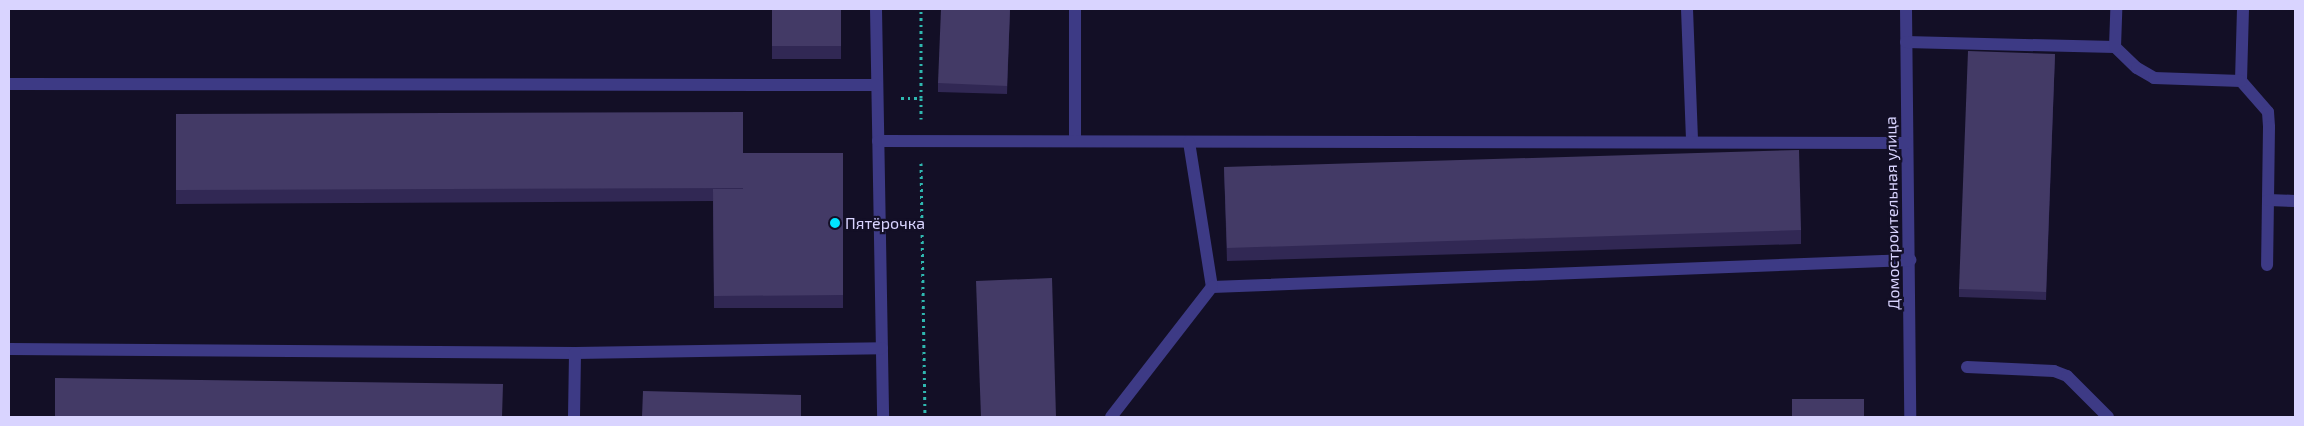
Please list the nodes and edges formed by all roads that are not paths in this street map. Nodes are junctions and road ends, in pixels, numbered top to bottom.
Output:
1 (876, 9) edge
2 (1075, 9) edge
3 (1687, 9) edge
4 (1906, 9) edge
5 (2116, 9) edge
6 (2243, 9) edge
7 (1906, 42) junction
8 (2115, 46) junction
9 (2241, 81) junction
10 (9, 84) edge
11 (877, 85) junction
12 (878, 141) junction
13 (1075, 141) junction
14 (1189, 142) junction
15 (1692, 142) junction
16 (1907, 143) junction
17 (2268, 200) junction
18 (2295, 201) edge
19 (1910, 260) junction
20 (2267, 265) dead end
21 (1212, 287) junction
22 (882, 348) junction
23 (9, 349) edge
24 (575, 353) junction
25 (1967, 367) dead end
26 (574, 417) edge
27 (882, 417) edge
28 (1111, 417) edge
29 (1910, 417) edge
30 (2108, 417) edge

1 - 11 street
2 - 13 street
3 - 15 street
4 - 7 street, Домостроительная улица
5 - 8 street
6 - 9 street
7 - 8 street
7 - 16 street, Домостроительная улица
8 - 9 street
9 - 17 street
10 - 11 street
11 - 12 street
12 - 13 street
12 - 22 street
13 - 14 street
14 - 15 street
14 - 21 street
15 - 16 street
16 - 19 street, Домостроительная улица
17 - 18 street
17 - 20 street
19 - 21 street
19 - 29 street, Домостроительная улица
21 - 28 street
22 - 24 street
22 - 27 street
23 - 24 street
24 - 26 street
25 - 30 street

